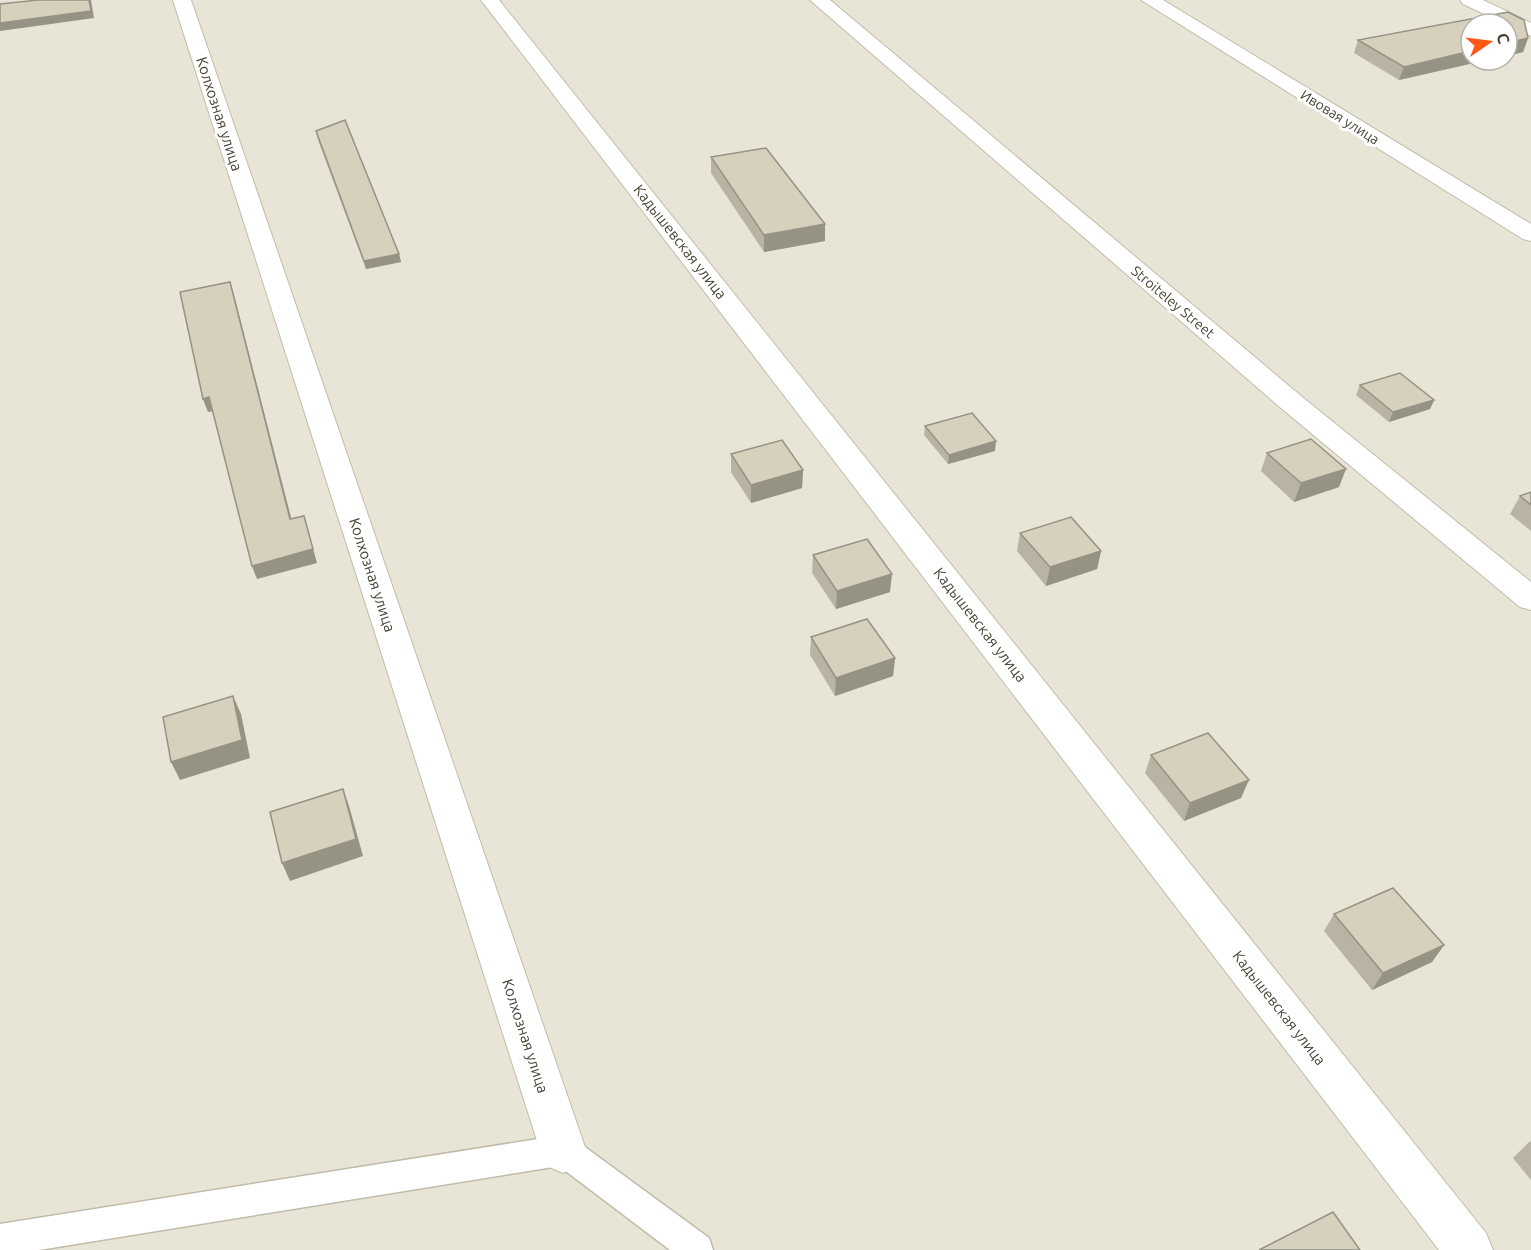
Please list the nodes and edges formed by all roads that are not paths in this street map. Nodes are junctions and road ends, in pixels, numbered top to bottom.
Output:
1 (182, 0) edge
2 (490, 0) edge
3 (819, 0) edge
4 (1150, 0) edge
5 (1469, 0) edge
6 (1531, 30) edge
7 (1531, 234) edge
8 (1531, 599) edge
9 (562, 1150) junction
10 (0, 1240) edge
11 (698, 1250) edge
12 (1469, 1250) edge

1 - 9 street, Колхозная улица
2 - 12 street, Кадышевская улица
3 - 8 street, Stroiteley Street
4 - 7 street, Ивовая улица
5 - 6 street
9 - 10 lane
9 - 11 lane

